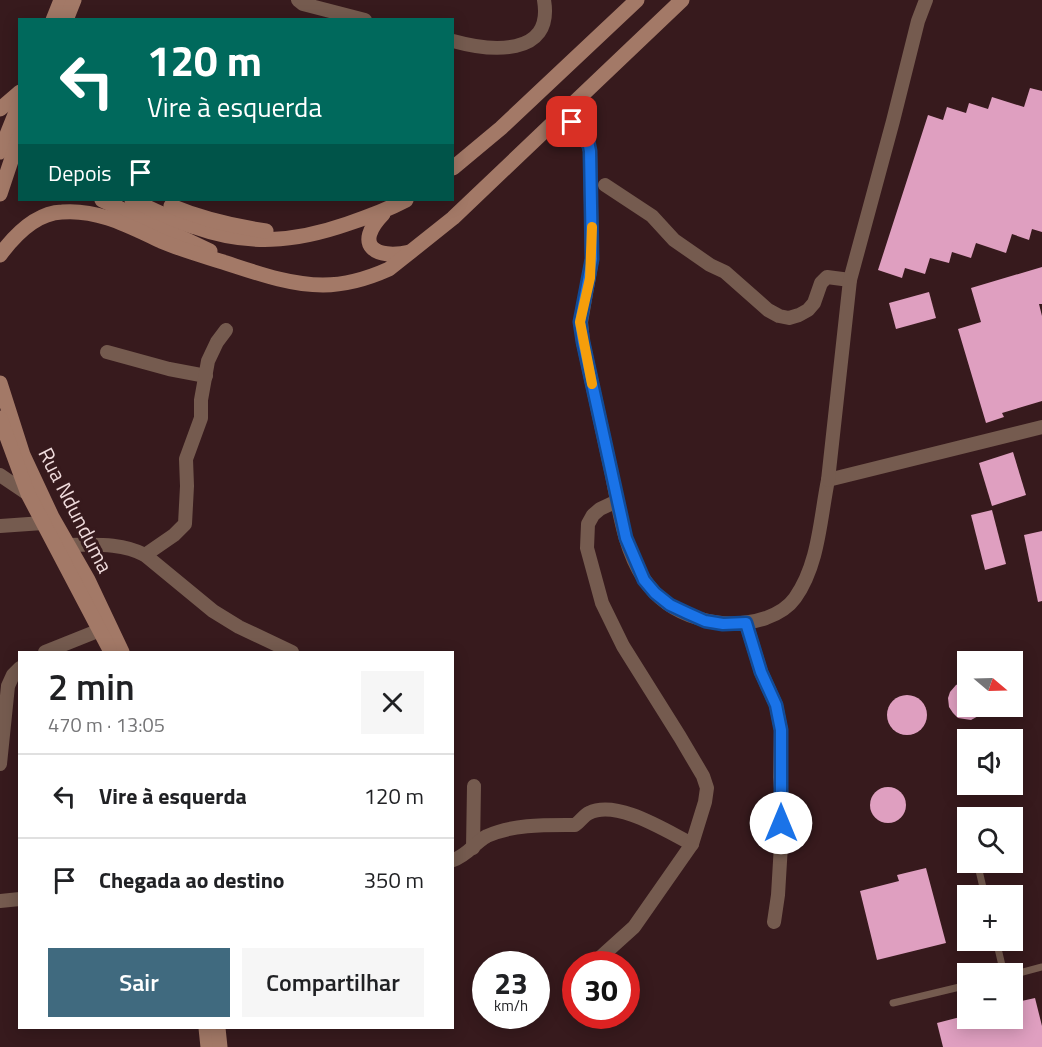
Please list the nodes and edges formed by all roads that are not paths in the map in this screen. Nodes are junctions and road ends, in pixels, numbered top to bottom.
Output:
1 (298, 0) edge
2 (544, 0) edge
3 (637, 0) edge
4 (682, 0) edge
5 (926, 0) edge
6 (69, 9) edge
7 (56, 18) edge
8 (357, 18) edge
9 (454, 41) edge
10 (18, 94) edge
11 (0, 109) edge
12 (18, 112) edge
13 (562, 113) junction
14 (12, 141) edge
15 (0, 153) edge
16 (13, 167) edge
17 (454, 167) edge
18 (605, 185) dead end
19 (0, 194) edge
20 (104, 201) edge
21 (134, 201) edge
22 (159, 201) edge
23 (404, 201) edge
24 (385, 211) junction
25 (367, 218) junction
26 (410, 252) junction
27 (0, 255) edge
28 (248, 270) junction
29 (850, 280) junction
30 (226, 330) dead end
31 (107, 352) dead end
32 (206, 376) junction
33 (0, 383) edge
34 (0, 418) edge
35 (1042, 427) edge
36 (0, 475) edge
37 (828, 480) junction
38 (28, 494) junction
39 (617, 501) junction
40 (43, 523) junction
41 (0, 526) edge
42 (66, 544) junction
43 (145, 555) junction
44 (746, 623) junction
45 (100, 630) junction
46 (48, 651) edge
47 (111, 651) edge
48 (122, 651) edge
49 (290, 651) edge
50 (18, 670) edge
51 (4, 682) edge
52 (0, 764) edge
53 (474, 786) dead end
54 (692, 844) junction
55 (473, 848) junction
56 (454, 860) edge
57 (18, 898) edge
58 (0, 901) edge
59 (774, 922) dead end
60 (607, 951) edge
61 (1042, 967) edge
62 (1023, 972) edge
63 (957, 988) edge
64 (893, 1003) dead end
65 (206, 1029) edge
66 (218, 1029) edge
67 (208, 1047) edge
68 (220, 1047) edge

1 - 8 street
2 - 9 street
3 - 17 main road
4 - 13 main road
5 - 29 street
6 - 7 main road
10 - 11 main road
12 - 14 main road
13 - 26 main road
13 - 39 street
14 - 15 main road
14 - 16 main road
15 - 16 main road
16 - 19 main road
18 - 29 street
20 - 28 main road
21 - 25 main road
22 - 25 main road
23 - 24 main road
24 - 25 main road
24 - 26 main road
26 - 28 main road
27 - 28 main road
29 - 37 street
30 - 32 street
31 - 32 street
32 - 43 street
33 - 42 main road, Rua Ndunduma
34 - 38 main road
35 - 37 street
36 - 38 street
37 - 44 street
38 - 40 main road
39 - 44 street
39 - 54 street
40 - 41 street
40 - 45 main road
42 - 43 street
42 - 48 main road, Rua Ndunduma
43 - 49 street
44 - 59 street
45 - 46 street
45 - 47 main road
50 - 51 street
51 - 52 street
53 - 55 street
54 - 55 street
54 - 60 street
55 - 56 street
57 - 58 street
61 - 62 lane
63 - 64 lane
65 - 67 main road
66 - 68 main road

